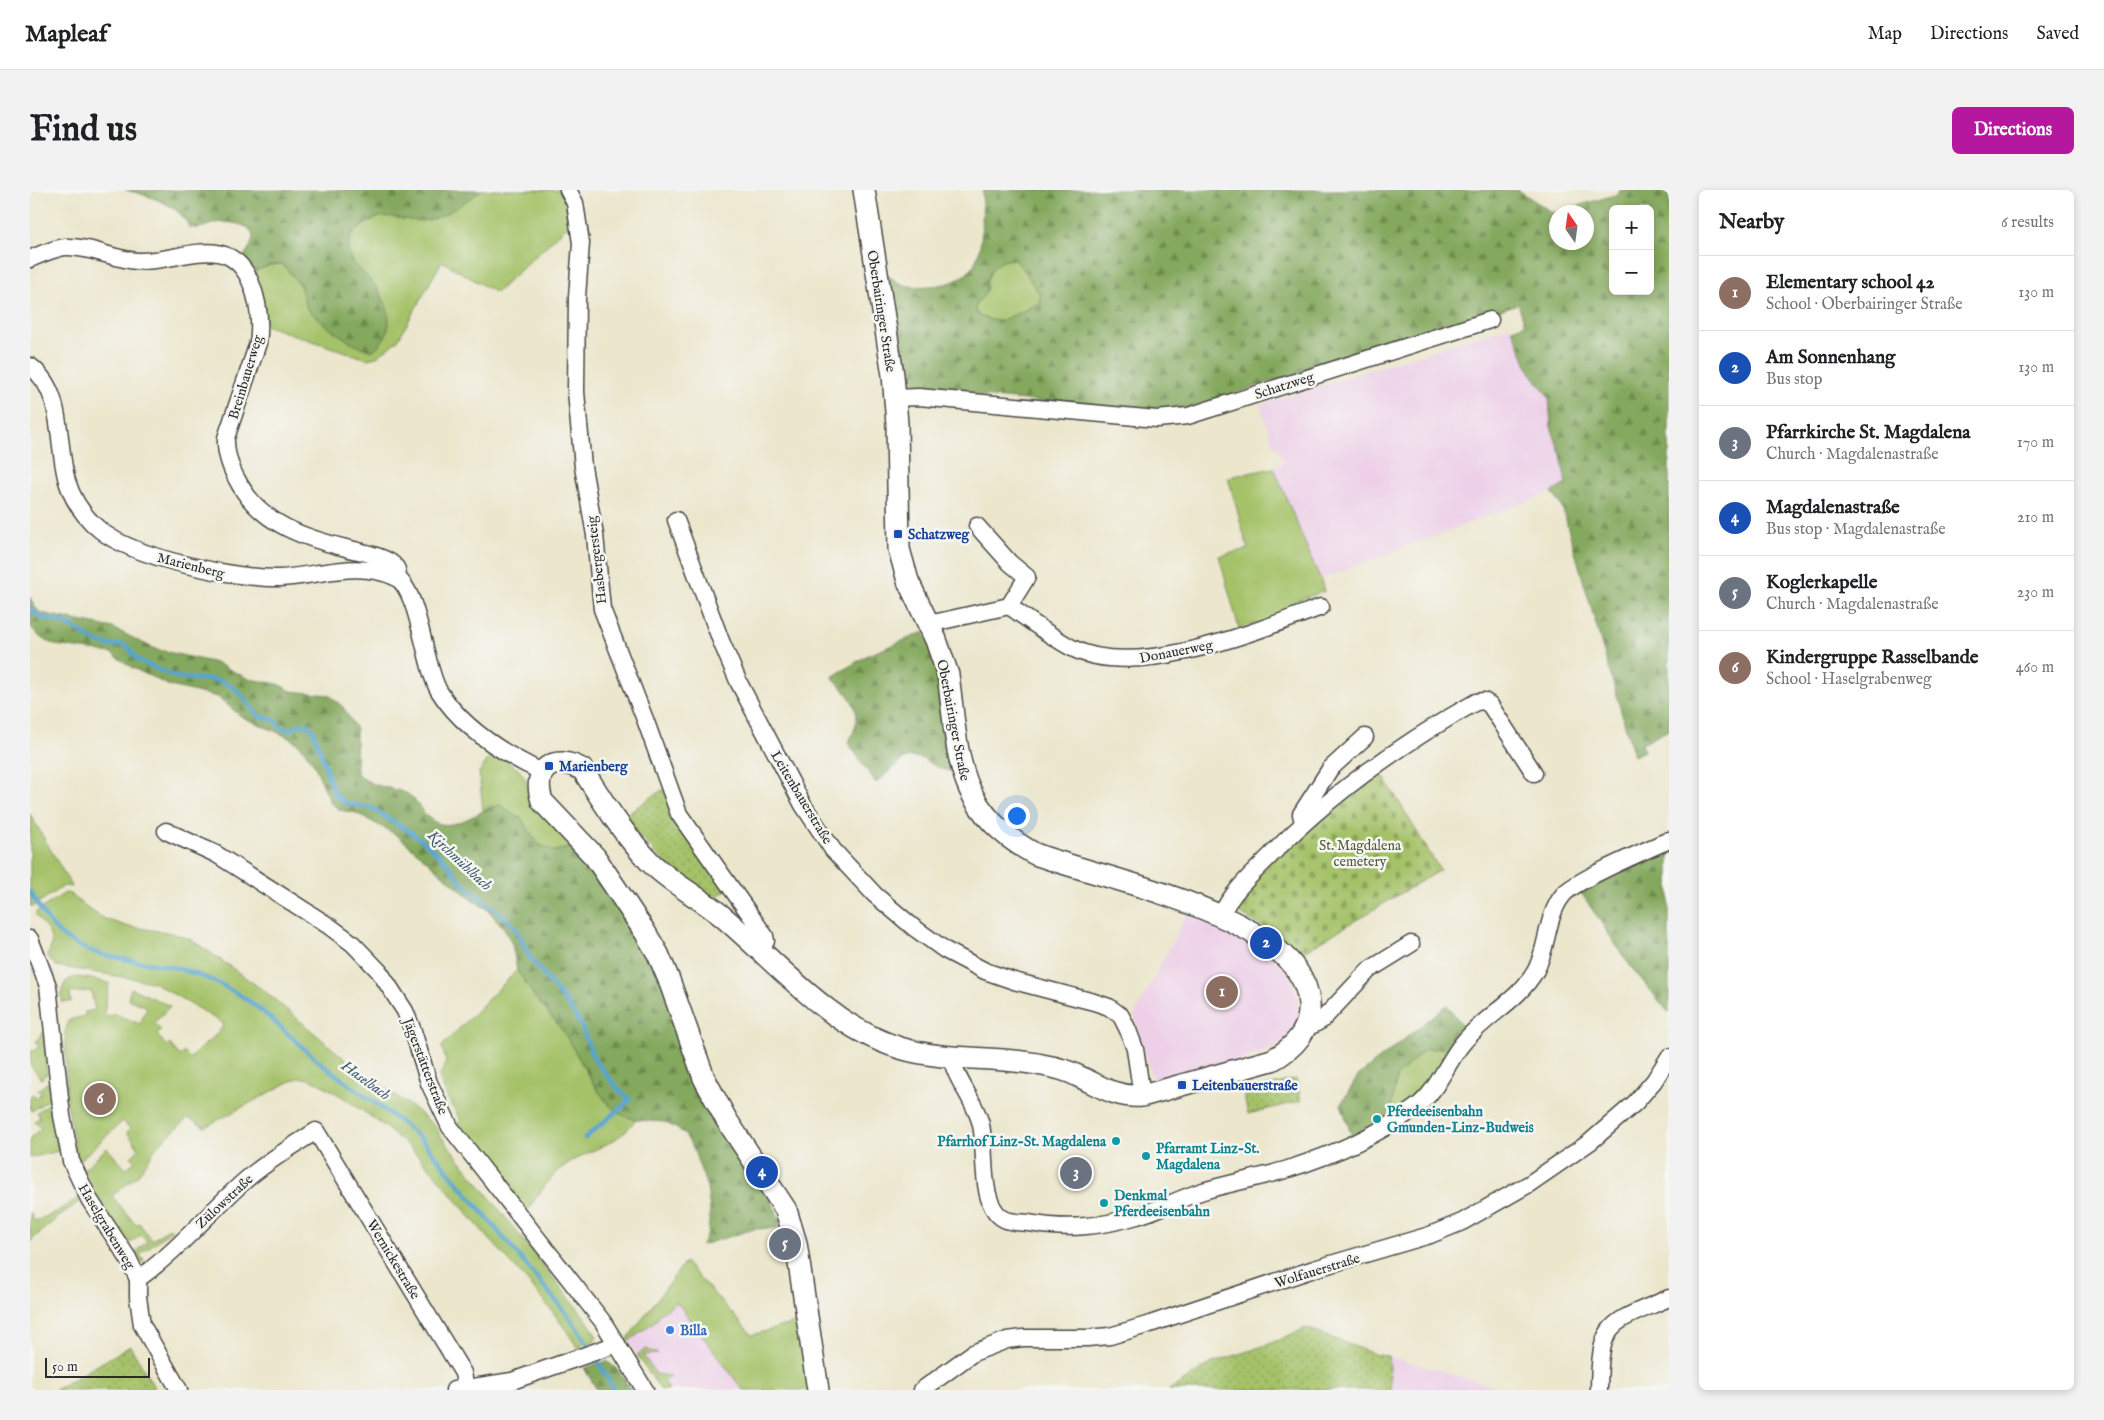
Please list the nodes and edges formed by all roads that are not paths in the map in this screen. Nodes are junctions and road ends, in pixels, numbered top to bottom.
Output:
1 (568, 190) edge
2 (864, 190) edge
3 (30, 259) edge
4 (1490, 320) dead end
5 (30, 366) edge
6 (895, 398) junction
7 (676, 520) dead end
8 (978, 526) dead end
9 (397, 578) junction
10 (1009, 606) junction
11 (1322, 607) dead end
12 (929, 624) junction
13 (1365, 737) dead end
14 (542, 772) junction
15 (1534, 773) dead end
16 (1303, 822) junction
17 (166, 832) dead end
18 (1669, 840) edge
19 (1221, 915) junction
20 (30, 939) edge
21 (1411, 944) dead end
22 (761, 950) junction
23 (35, 966) edge
24 (1307, 1024) junction
25 (952, 1057) junction
26 (1669, 1057) edge
27 (1142, 1096) junction
28 (316, 1131) joint
29 (138, 1279) junction
30 (1669, 1298) edge
31 (617, 1344) junction
32 (460, 1389) edge
33 (179, 1390) edge
34 (645, 1390) edge
35 (818, 1390) edge
36 (922, 1390) edge
37 (1599, 1390) edge

1 - 22 street, Hasbergersteig
2 - 6 street, Oberbairinger Straße
3 - 9 street, Breinbauerweg
4 - 6 street, Schatzweg
5 - 9 street, Marienberg
6 - 12 street, Oberbairinger Straße
7 - 27 street, Leitenbauerstraße
8 - 10 street
9 - 14 street
10 - 11 street, Donauerweg
10 - 12 street
12 - 19 street, Oberbairinger Straße
13 - 16 street
14 - 22 street, Oberbairinger Straße
14 - 35 street
15 - 16 street
16 - 19 street
17 - 31 street, Jägerstätterstraße
18 - 25 street
19 - 24 street, Oberbairinger Straße
20 - 23 street, Haselgrabenweg
21 - 24 street
22 - 25 street, Oberbairinger Straße
23 - 29 street, Haselgrabenweg
24 - 27 street, Oberbairinger Straße
25 - 27 street, Oberbairinger Straße
26 - 36 street, Wolfauerstraße
28 - 29 street, Zülowstraße
28 - 32 street, Wernickestraße
29 - 33 street, Haselgrabenweg
30 - 37 street
31 - 32 street
31 - 34 street, Jägerstätterstraße

